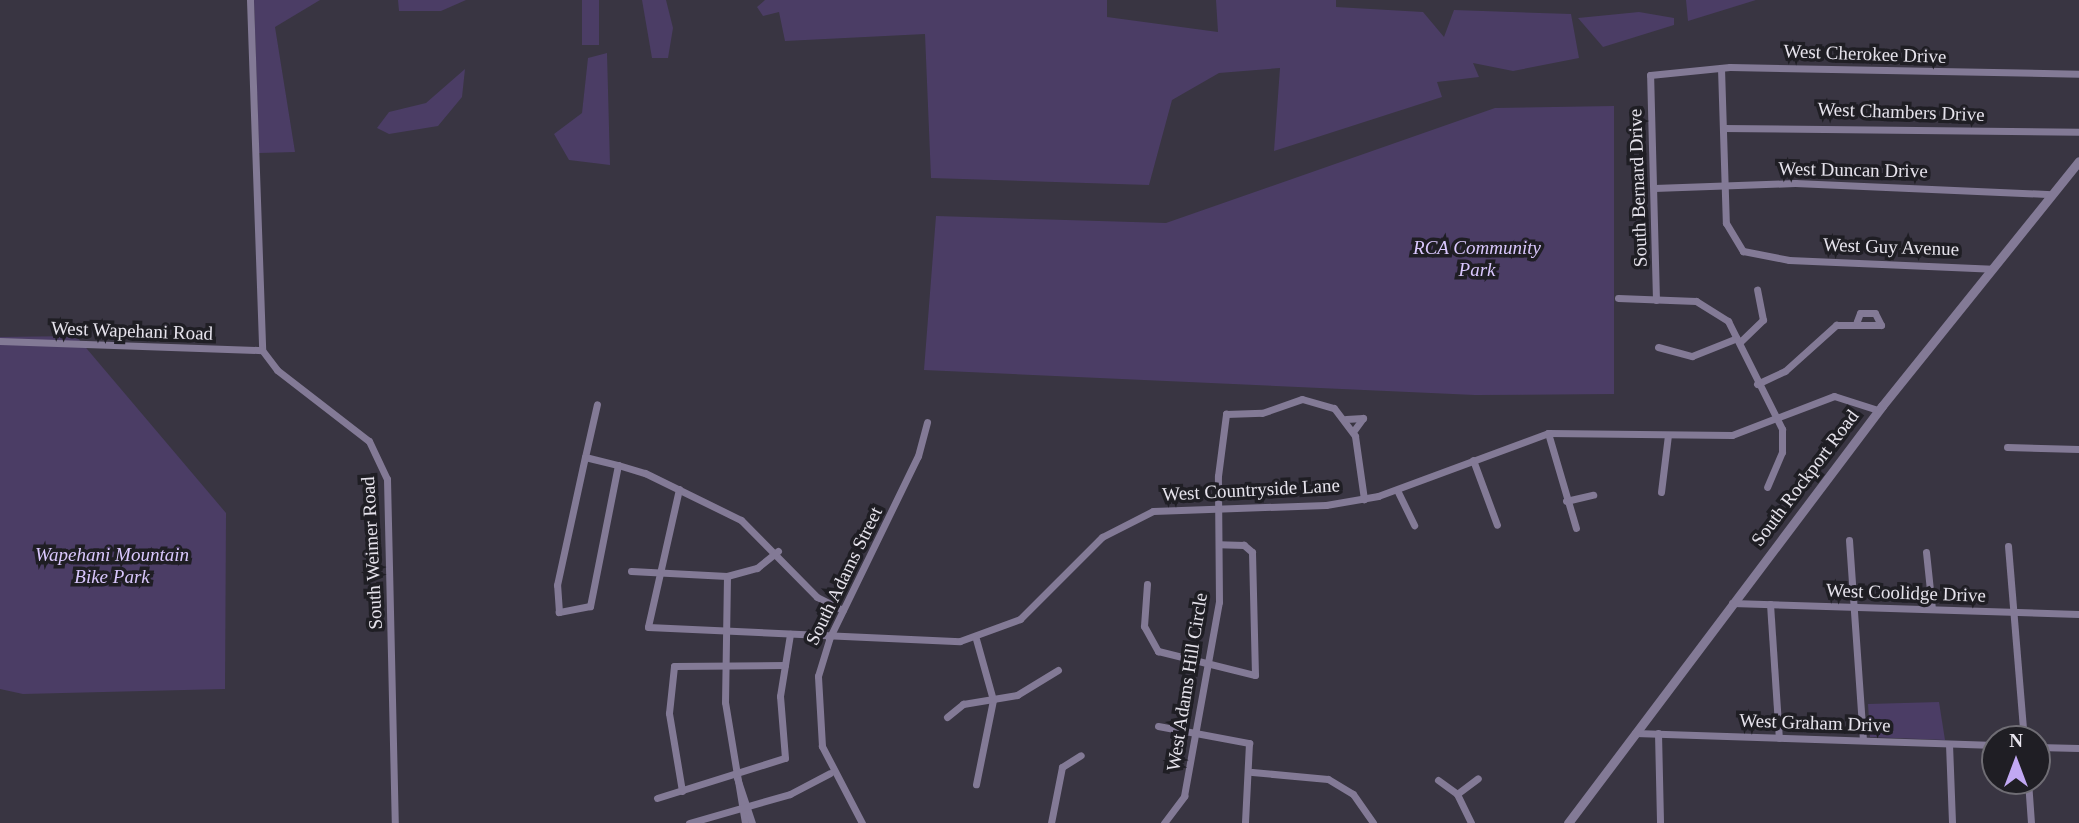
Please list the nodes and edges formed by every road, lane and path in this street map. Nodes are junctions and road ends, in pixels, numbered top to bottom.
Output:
1 (250, 0) edge
2 (1721, 68) junction
3 (2079, 74) edge
4 (1650, 75) joint
5 (1723, 128) junction
6 (2079, 132) edge
7 (2079, 161) edge
8 (1725, 185) junction
9 (1654, 188) junction
10 (2052, 194) junction
11 (1992, 269) junction
12 (1757, 290) dead end
13 (1618, 298) dead end
14 (1656, 300) junction
15 (1857, 321) dead end
16 (1739, 340) junction
17 (0, 341) edge
18 (1658, 347) dead end
19 (262, 350) junction
20 (1757, 384) junction
21 (597, 404) dead end
22 (1878, 410) junction
23 (1775, 418) junction
24 (1346, 419) junction
25 (927, 422) dead end
26 (1353, 432) junction
27 (1548, 433) junction
28 (1668, 435) junction
29 (2007, 447) dead end
30 (2079, 449) edge
31 (584, 457) junction
32 (1473, 460) junction
33 (618, 465) junction
34 (1767, 487) dead end
35 (678, 489) junction
36 (1398, 492) junction
37 (1661, 492) dead end
38 (1593, 495) dead end
39 (1364, 499) junction
40 (1566, 501) junction
41 (1218, 506) junction
42 (1414, 525) dead end
43 (1496, 526) dead end
44 (1576, 528) dead end
45 (1849, 540) dead end
46 (1219, 544) junction
47 (2008, 547) dead end
48 (778, 551) junction
49 (1926, 552) dead end
50 (631, 571) dead end
51 (659, 574) junction
52 (727, 576) junction
53 (1147, 584) dead end
54 (1732, 603) junction
55 (1770, 604) junction
56 (1852, 607) junction
57 (1932, 609) junction
58 (843, 610) junction
59 (2014, 613) junction
60 (2079, 614) edge
61 (727, 632) junction
62 (790, 634) junction
63 (829, 639) junction
64 (976, 639) junction
65 (726, 664) junction
66 (785, 665) junction
67 (1209, 666) junction
68 (1058, 670) dead end
69 (993, 701) junction
70 (947, 717) dead end
71 (2023, 725) edge
72 (1158, 726) dead end
73 (1635, 733) junction
74 (1658, 733) junction
75 (1195, 734) junction
76 (1779, 738) junction
77 (1863, 740) junction
78 (1949, 744) junction
79 (1981, 745) edge
80 (2051, 747) edge
81 (2079, 748) edge
82 (1081, 755) dead end
83 (1252, 772) junction
84 (830, 773) junction
85 (736, 777) junction
86 (1478, 778) dead end
87 (1437, 780) dead end
88 (976, 784) dead end
89 (682, 791) junction
90 (1457, 794) junction
91 (2029, 795) edge
92 (657, 798) dead end
93 (744, 808) junction
94 (395, 823) edge
95 (689, 823) edge
96 (744, 823) edge
97 (752, 823) edge
98 (862, 823) edge
99 (1051, 823) edge
100 (1164, 823) edge
101 (1245, 823) edge
102 (1373, 823) edge
103 (1471, 823) edge
104 (1567, 823) edge
105 (1660, 823) edge
106 (1952, 823) edge
107 (2031, 823) edge

1 - 19 street
2 - 3 street, West Cherokee Drive
2 - 4 street, West Cherokee Drive
2 - 5 street, West Guy Avenue
4 - 9 street, South Bernard Drive
5 - 6 street, West Chambers Drive
5 - 8 street, West Guy Avenue
7 - 10 street, South Rockport Road
8 - 9 street, West Duncan Drive
8 - 10 street, West Duncan Drive
8 - 11 street, West Guy Avenue
9 - 14 street, South Bernard Drive
10 - 11 street, South Rockport Road
11 - 22 street, South Rockport Road
12 - 16 street
13 - 14 street
14 - 16 street
15 - 20 street
16 - 18 street
16 - 20 street
17 - 19 street, West Wapehani Road
19 - 94 street, South Weimer Road
20 - 23 street
21 - 31 street
22 - 23 street, West Countryside Lane
22 - 54 street, South Rockport Road
23 - 28 street, West Countryside Lane
23 - 34 street
24 - 26 street
24 - 26 street
24 - 41 street, West Adams Hill Circle
25 - 58 street, South Adams Street
26 - 39 street
27 - 28 street, West Countryside Lane
27 - 32 street, West Countryside Lane
27 - 40 street
28 - 37 street
29 - 30 street
31 - 33 street
31 - 33 street
32 - 36 street, West Countryside Lane
32 - 43 street
33 - 35 street
35 - 48 street
35 - 51 street
36 - 39 street, West Countryside Lane
36 - 42 street
38 - 40 street
39 - 41 street, West Countryside Lane
40 - 44 street
41 - 46 street, West Adams Hill Circle
41 - 64 street, West Countryside Lane
45 - 56 street
46 - 67 street, West Adams Hill Circle
46 - 67 street
47 - 59 street
48 - 52 street
48 - 58 street
49 - 57 street
50 - 51 street
51 - 52 street
51 - 61 street, West Countryside Lane
52 - 61 street
53 - 67 street
54 - 55 street, West Coolidge Drive
54 - 73 street, South Rockport Road
55 - 56 street, West Coolidge Drive
55 - 76 street
56 - 57 street, West Coolidge Drive
56 - 77 street
57 - 59 street, West Coolidge Drive
58 - 63 street, South Adams Street
59 - 60 street, West Coolidge Drive
59 - 71 street
61 - 62 street, West Countryside Lane
61 - 65 street
62 - 63 street, West Countryside Lane
62 - 66 street
63 - 64 street, West Countryside Lane
63 - 84 street, South Adams Street
64 - 69 street
65 - 66 street
65 - 85 street
65 - 89 street
66 - 85 street
67 - 75 street, West Adams Hill Circle
68 - 69 street
69 - 70 street
69 - 88 street
72 - 75 street
73 - 74 street, West Graham Drive
73 - 104 street, South Rockport Road
74 - 76 street, West Graham Drive
74 - 105 street
75 - 83 street
75 - 100 street, West Adams Hill Circle
76 - 77 street, West Graham Drive
77 - 78 street, West Graham Drive
78 - 79 street, West Graham Drive
78 - 106 street
80 - 81 street
82 - 99 street
83 - 101 street
83 - 102 street
84 - 93 street
84 - 98 street, South Adams Street
85 - 89 street
85 - 93 street
86 - 90 street
87 - 90 street
89 - 92 street
90 - 103 street
91 - 107 street
93 - 95 street
93 - 96 street
93 - 97 street

